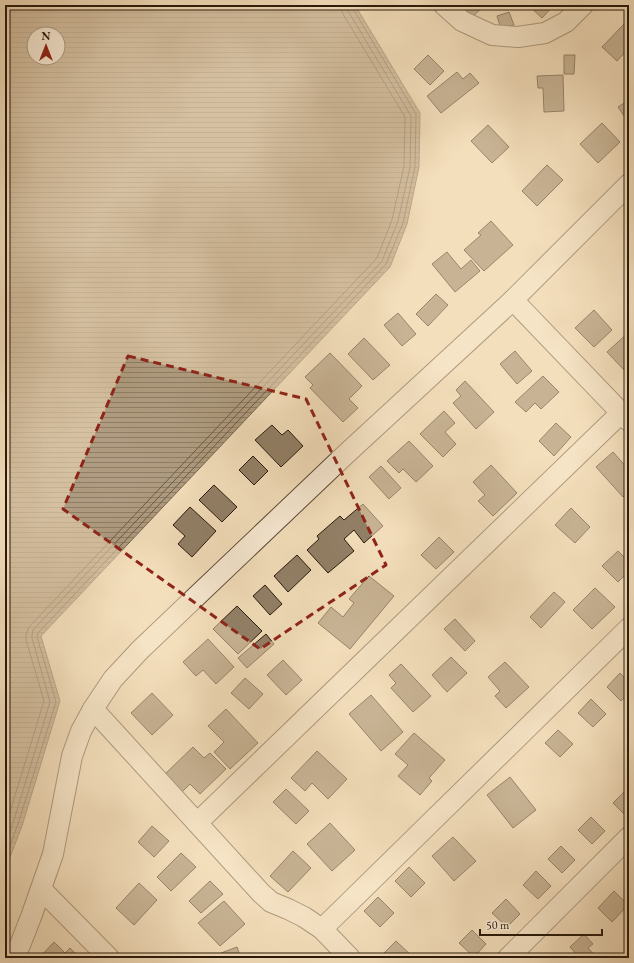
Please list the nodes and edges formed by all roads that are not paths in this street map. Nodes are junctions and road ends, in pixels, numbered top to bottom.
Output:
1 (444, 5) edge
2 (583, 5) edge
3 (626, 191) edge
4 (513, 300) junction
5 (625, 417) edge
6 (629, 628) edge
7 (93, 709) junction
8 (197, 823) junction
9 (629, 837) edge
10 (41, 889) junction
11 (322, 929) junction
12 (12, 958) edge
13 (109, 958) edge
14 (350, 958) edge
15 (508, 958) edge

1 - 2 street
3 - 4 street
4 - 5 street
4 - 7 street
5 - 8 street
6 - 11 street
7 - 8 street
7 - 10 street
8 - 11 street
9 - 15 street
10 - 12 street
10 - 13 street
11 - 14 street

